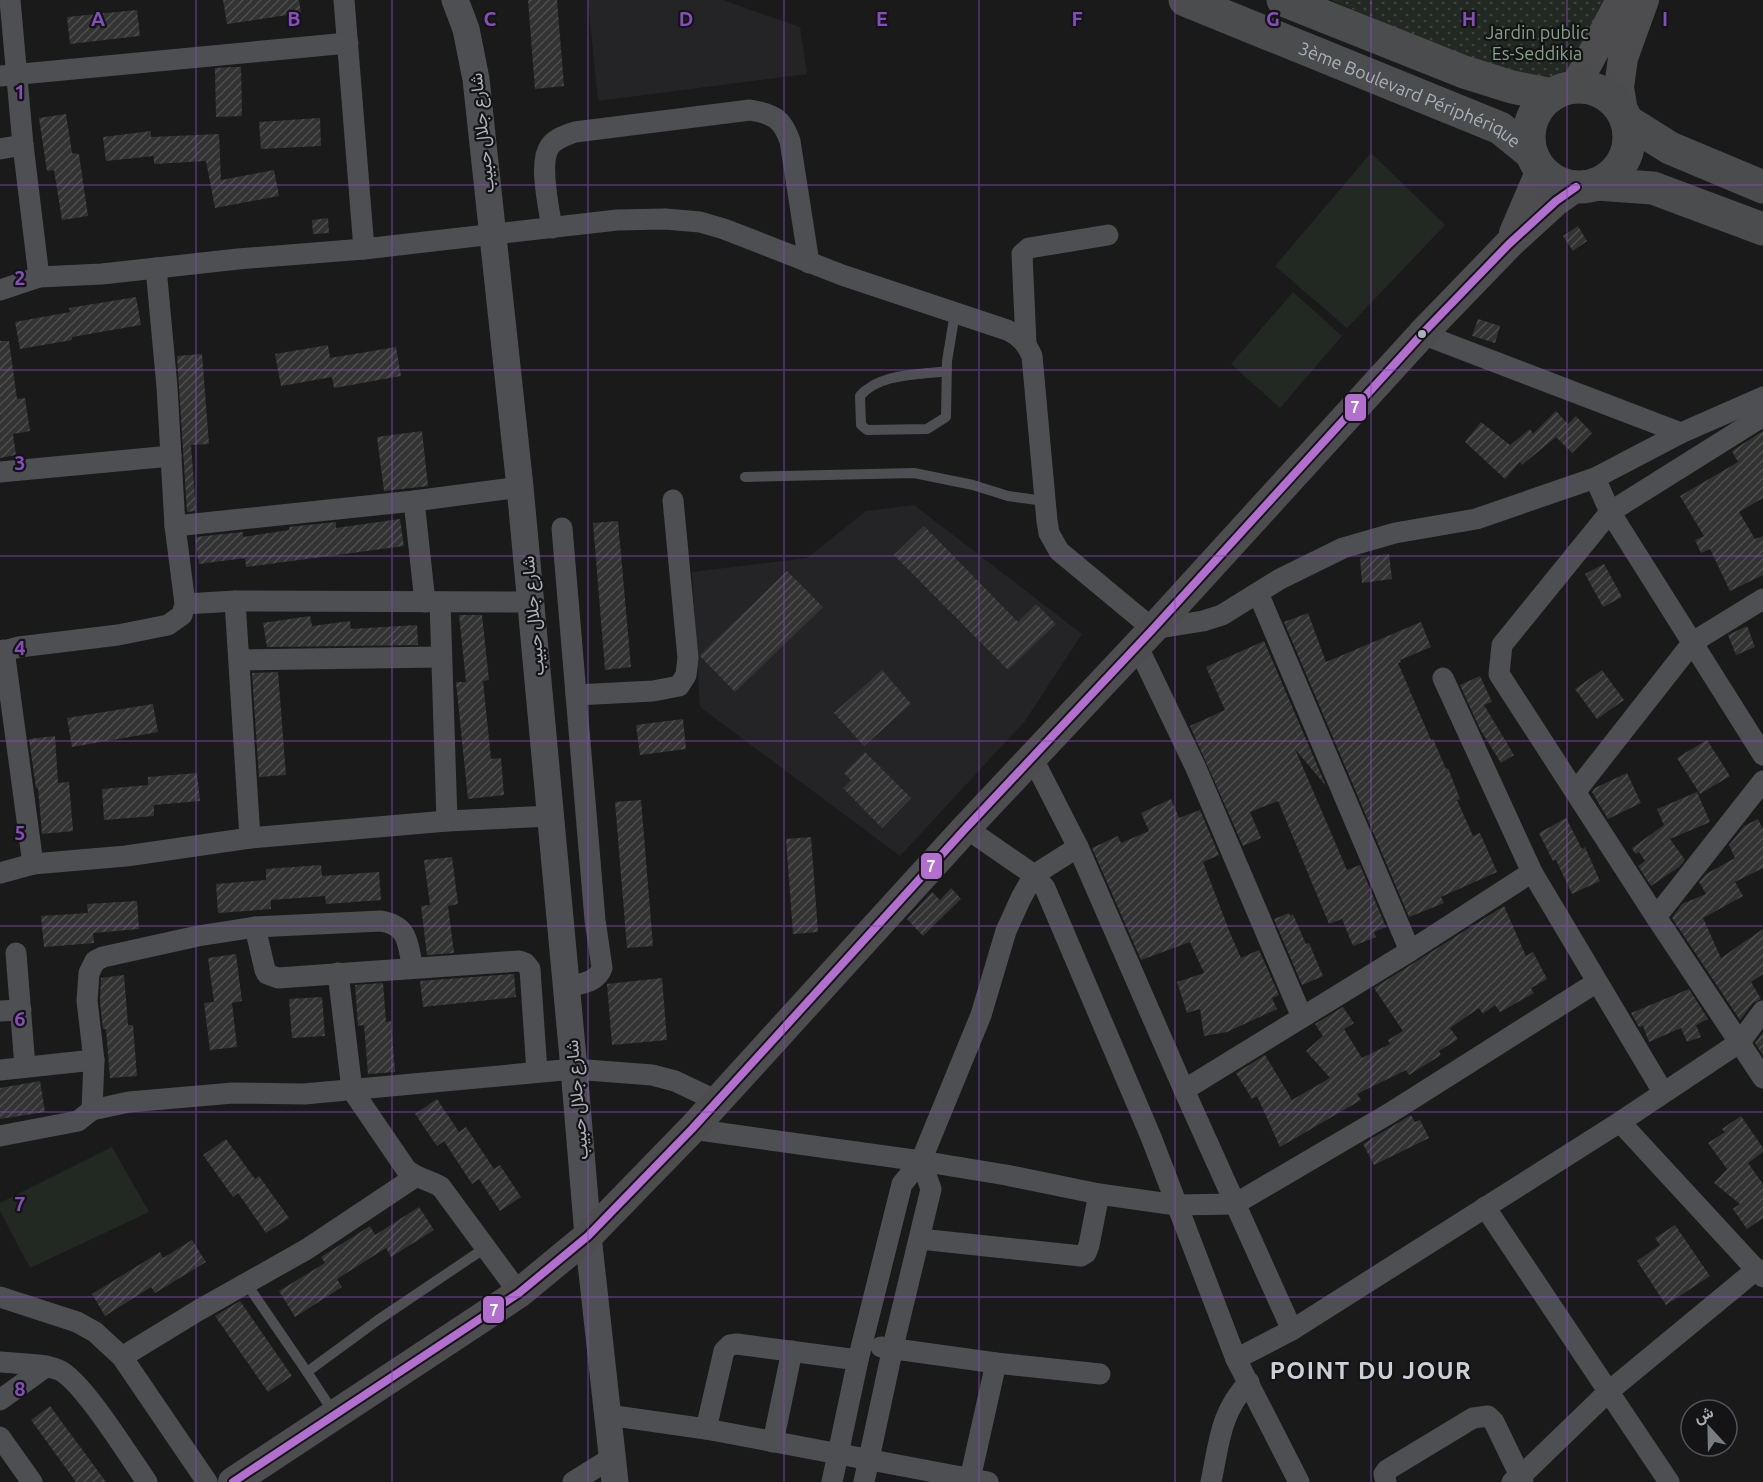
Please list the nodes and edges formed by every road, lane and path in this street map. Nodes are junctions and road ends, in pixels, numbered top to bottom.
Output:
1 (10, 0) edge
2 (344, 0) edge
3 (456, 0) edge
4 (1185, 0) edge
5 (1283, 0) edge
6 (1621, 0) edge
7 (1644, 0) edge
8 (348, 43) junction
9 (9, 75) edge
10 (1563, 91) junction
11 (1625, 116) junction
12 (23, 145) junction
13 (0, 149) edge
14 (1536, 162) junction
15 (1586, 185) junction
16 (1763, 187) edge
17 (552, 228) junction
18 (1763, 229) edge
19 (492, 235) junction
20 (1108, 235) dead end
21 (1509, 244) junction
22 (364, 249) junction
23 (809, 263) junction
24 (156, 268) junction
25 (39, 277) junction
26 (0, 290) edge
27 (955, 313) junction
28 (1422, 334) junction
29 (1026, 343) junction
30 (947, 371) junction
31 (1763, 397) edge
32 (1763, 416) edge
33 (1681, 433) junction
34 (171, 456) junction
35 (0, 472) edge
36 (745, 477) dead end
37 (1595, 478) junction
38 (520, 487) junction
39 (673, 500) dead end
40 (414, 501) junction
41 (1045, 501) junction
42 (1610, 512) junction
43 (175, 526) junction
44 (562, 528) dead end
45 (1258, 593) junction
46 (1763, 598) edge
47 (235, 601) junction
48 (432, 602) junction
49 (531, 602) junction
50 (185, 604) junction
51 (1145, 637) junction
52 (1693, 642) junction
53 (2, 651) edge
54 (440, 657) junction
55 (240, 660) junction
56 (1443, 678) dead end
57 (576, 695) junction
58 (1763, 755) edge
59 (1032, 757) junction
60 (1763, 781) edge
61 (1576, 791) junction
62 (551, 816) junction
63 (447, 821) junction
64 (966, 828) junction
65 (250, 838) junction
66 (1078, 847) junction
67 (33, 864) junction
68 (1532, 872) junction
69 (0, 873) edge
70 (1034, 875) junction
71 (1656, 917) junction
72 (255, 927) junction
73 (1410, 951) junction
74 (16, 953) dead end
75 (413, 968) junction
76 (338, 973) junction
77 (1597, 982) junction
78 (566, 987) junction
79 (10, 1011) edge
80 (1763, 1011) edge
81 (1302, 1017) junction
82 (1740, 1041) junction
83 (94, 1060) junction
84 (25, 1067) junction
85 (574, 1069) junction
86 (0, 1070) edge
87 (537, 1072) junction
88 (1763, 1078) edge
89 (352, 1090) junction
90 (1184, 1090) junction
91 (1663, 1092) junction
92 (717, 1101) junction
93 (92, 1110) junction
94 (1620, 1122) junction
95 (692, 1129) junction
96 (0, 1136) edge
97 (921, 1161) junction
98 (415, 1177) junction
99 (1099, 1194) junction
100 (1176, 1204) junction
101 (1235, 1204) junction
102 (1485, 1207) junction
103 (588, 1236) junction
104 (920, 1239) junction
105 (485, 1248) junction
106 (1760, 1273) edge
107 (246, 1283) junction
108 (519, 1293) junction
109 (0, 1297) edge
110 (1292, 1330) junction
111 (893, 1347) junction
112 (792, 1351) junction
113 (861, 1354) junction
114 (122, 1357) junction
115 (1236, 1359) junction
116 (0, 1362) edge
117 (996, 1363) junction
118 (47, 1366) junction
119 (307, 1372) junction
120 (1100, 1374) dead end
121 (1249, 1382) junction
122 (1608, 1392) junction
123 (0, 1400) edge
124 (608, 1415) junction
125 (335, 1416) junction
126 (706, 1429) junction
127 (0, 1437) edge
128 (773, 1442) junction
129 (837, 1454) junction
130 (868, 1459) junction
131 (614, 1470) edge
132 (979, 1480) edge
133 (1519, 1480) edge
134 (32, 1482) edge
135 (147, 1482) edge
136 (207, 1482) edge
137 (233, 1482) edge
138 (573, 1482) edge
139 (832, 1482) edge
140 (864, 1482) edge
141 (1211, 1482) edge
142 (1299, 1482) edge
143 (1386, 1482) edge
144 (1669, 1482) edge

1 - 9 street
2 - 8 street
3 - 19 street, شارع جلال حبيب
4 - 14 main road, 3ème Boulevard Périphérique
5 - 10 main road
6 - 10 main road
7 - 11 main road
8 - 9 street
8 - 22 street
9 - 12 street
10 - 11 main road
10 - 14 main road
11 - 15 main road
11 - 16 main road
12 - 13 street
12 - 25 street
14 - 15 main road
14 - 21 main road
15 - 18 main road
15 - 21 main road
17 - 19 street
17 - 23 street
17 - 23 street
19 - 22 street
19 - 38 street, شارع جلال حبيب
20 - 29 street
21 - 28 main road
22 - 24 street
23 - 27 street
24 - 25 street
24 - 34 street
25 - 26 street
27 - 29 street
27 - 30 lane
28 - 33 street
28 - 51 main road
29 - 41 street
30 - 30 lane
31 - 33 street
32 - 42 street
33 - 37 street
34 - 35 street
34 - 43 street
36 - 41 lane
37 - 42 street
37 - 45 street
38 - 40 street
38 - 49 street, شارع جلال حبيب
39 - 57 street
40 - 43 street
40 - 48 street
41 - 51 street
42 - 52 street
42 - 61 street
43 - 50 street
44 - 57 street
45 - 51 street
45 - 73 street
46 - 52 street
47 - 48 street
47 - 50 street
47 - 55 street
48 - 49 street
48 - 54 street
49 - 62 street, شارع جلال حبيب
50 - 53 street
51 - 59 main road
51 - 81 street
52 - 58 street
52 - 61 street
53 - 67 street
54 - 55 street
54 - 63 street
55 - 65 street
56 - 68 street
57 - 78 street
59 - 64 main road
59 - 66 street
60 - 71 street
61 - 71 street
62 - 63 street
62 - 78 street, شارع جلال حبيب
63 - 65 street
64 - 70 street
64 - 92 main road
65 - 67 street
66 - 70 street
66 - 90 street
67 - 69 street
68 - 73 street
68 - 77 street
70 - 97 street
70 - 100 street
71 - 82 street
72 - 75 street
72 - 76 street
72 - 83 street
73 - 81 street
74 - 79 street
75 - 76 street
75 - 87 street
76 - 89 street
77 - 91 street
77 - 101 street
78 - 85 street, شارع جلال حبيب
79 - 84 street
80 - 82 street
81 - 90 street
82 - 88 street
82 - 91 street
83 - 84 street
83 - 93 street
84 - 86 street
85 - 87 street
85 - 92 street
85 - 103 street, شارع جلال حبيب
87 - 89 street
89 - 93 street
89 - 98 street
90 - 101 street
91 - 94 street
92 - 95 main road
93 - 96 street
94 - 102 street
94 - 106 street
95 - 97 street
95 - 103 main road
97 - 99 street
97 - 104 street
97 - 113 street
98 - 105 street
98 - 107 street
99 - 100 street
99 - 104 street
100 - 101 street
100 - 115 street
101 - 110 street
102 - 110 street
102 - 122 street
103 - 108 main road
103 - 124 street, شارع جلال حبيب
104 - 111 street
105 - 108 street
105 - 119 lane
106 - 122 street
107 - 114 street
107 - 119 lane
108 - 125 main road
109 - 114 street
110 - 115 street
111 - 113 street
111 - 117 street
111 - 130 street
112 - 113 street
112 - 126 street
112 - 128 street
113 - 129 street
114 - 136 street
115 - 121 street
116 - 118 street
117 - 120 street
117 - 132 street
118 - 123 street
118 - 135 street
119 - 125 lane
121 - 141 street
121 - 142 street
122 - 133 street
122 - 144 street
124 - 126 street
124 - 131 street, شارع جلال حبيب
125 - 137 main road
126 - 128 street
127 - 134 street
128 - 129 street
129 - 130 street
129 - 139 street
130 - 132 street
130 - 140 street
131 - 138 street
133 - 143 street

